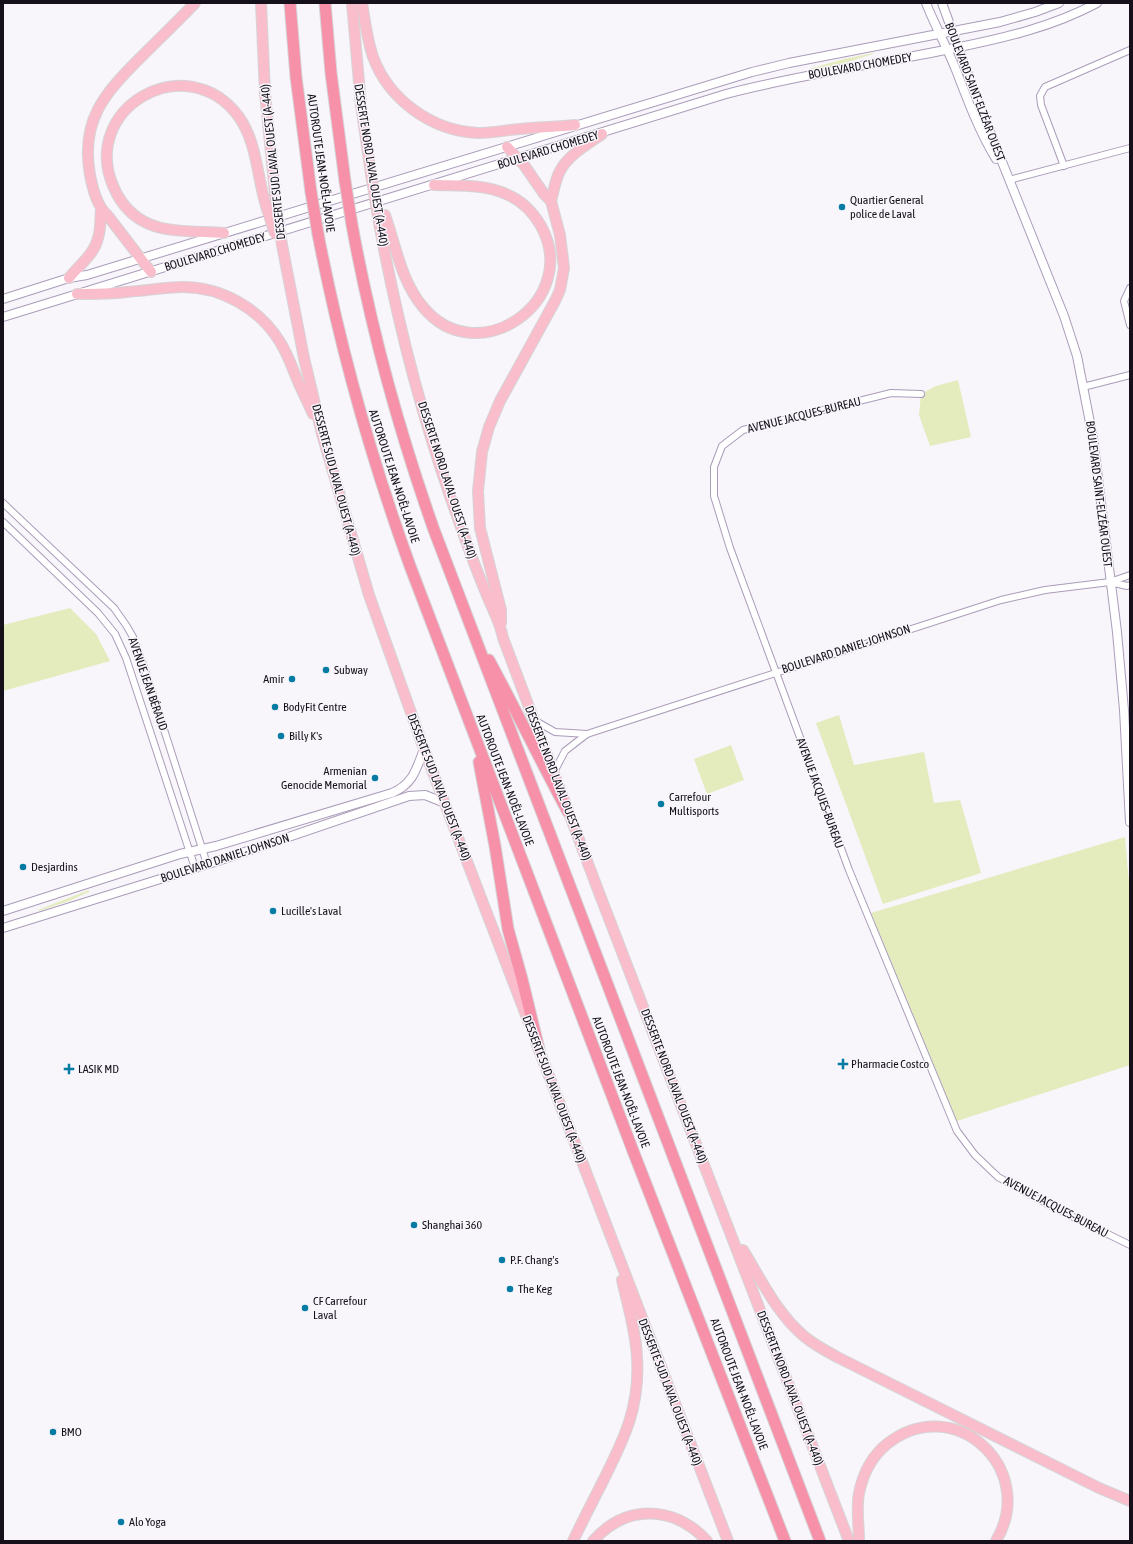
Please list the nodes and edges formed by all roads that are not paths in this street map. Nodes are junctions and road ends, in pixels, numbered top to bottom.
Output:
1 (195, 3) edge
2 (261, 3) edge
3 (290, 3) edge
4 (325, 3) edge
5 (329, 3) edge
6 (352, 3) edge
7 (362, 3) edge
8 (926, 3) edge
9 (942, 3) edge
10 (1059, 3) edge
11 (1097, 3) edge
12 (952, 32) junction
13 (939, 35) junction
14 (328, 45) junction
15 (957, 48) junction
16 (946, 50) junction
17 (1130, 50) edge
18 (575, 126) junction
19 (602, 134) junction
20 (507, 147) junction
21 (1130, 148) edge
22 (518, 159) junction
23 (1064, 166) junction
24 (1009, 180) junction
25 (434, 185) junction
26 (551, 201) junction
27 (271, 204) junction
28 (101, 210) junction
29 (381, 216) junction
30 (224, 233) junction
31 (140, 259) junction
32 (151, 272) junction
33 (69, 278) junction
34 (1130, 288) edge
35 (77, 294) junction
36 (3, 299) edge
37 (3, 317) edge
38 (1130, 325) edge
39 (1130, 375) edge
40 (1083, 387) junction
41 (921, 394) dead end
42 (322, 434) junction
43 (3, 502) edge
44 (3, 522) edge
45 (1130, 575) edge
46 (1110, 582) junction
47 (1130, 585) edge
48 (467, 618) junction
49 (501, 624) junction
50 (775, 672) junction
51 (534, 720) junction
52 (586, 734) junction
53 (474, 735) junction
54 (424, 749) junction
55 (554, 772) junction
56 (445, 803) junction
57 (568, 812) junction
58 (1130, 822) edge
59 (203, 849) junction
60 (189, 852) junction
61 (207, 864) junction
62 (195, 868) junction
63 (3, 911) edge
64 (3, 928) edge
65 (539, 1049) junction
66 (730, 1230) junction
67 (1130, 1245) edge
68 (616, 1250) junction
69 (1130, 1501) edge
70 (573, 1541) edge
71 (593, 1541) edge
72 (707, 1541) edge
73 (728, 1541) edge
74 (785, 1541) edge
75 (820, 1541) edge
76 (849, 1541) edge
77 (859, 1541) edge
78 (996, 1541) edge

1 - 28 main road
2 - 27 main road, DESSERTE SUD LAVAL OUEST (A-440)
3 - 53 highway, AUTOROUTE JEAN-NOËL-LAVOIE, bridge
4 - 14 highway, AUTOROUTE JEAN-NOËL-LAVOIE
5 - 14 highway
6 - 29 main road, DESSERTE NORD LAVAL OUEST (A-440), bridge
7 - 18 main road
8 - 13 street, BOULEVARD SAINT-ELZÉAR OUEST
9 - 12 street, BOULEVARD SAINT-ELZÉAR OUEST
10 - 12 street, BOULEVARD CHOMEDEY
11 - 15 street, BOULEVARD CHOMEDEY
12 - 13 street, BOULEVARD CHOMEDEY
12 - 15 street, BOULEVARD SAINT-ELZÉAR OUEST
13 - 16 street, BOULEVARD SAINT-ELZÉAR OUEST
13 - 18 street, BOULEVARD CHOMEDEY
14 - 48 highway, AUTOROUTE JEAN-NOËL-LAVOIE, bridge
15 - 16 street, BOULEVARD CHOMEDEY
15 - 24 street, BOULEVARD SAINT-ELZÉAR OUEST
16 - 19 street, BOULEVARD CHOMEDEY
16 - 24 street, BOULEVARD SAINT-ELZÉAR OUEST
17 - 23 street
18 - 20 street, BOULEVARD CHOMEDEY
19 - 22 street, BOULEVARD CHOMEDEY
19 - 26 main road
20 - 22 main road
20 - 30 street, BOULEVARD CHOMEDEY
21 - 23 street
22 - 25 street, BOULEVARD CHOMEDEY
22 - 26 main road
23 - 24 street
24 - 40 street, BOULEVARD SAINT-ELZÉAR OUEST
25 - 29 main road
25 - 32 street, BOULEVARD CHOMEDEY
26 - 49 main road
27 - 30 main road
27 - 42 main road, DESSERTE SUD LAVAL OUEST (A-440), bridge
28 - 31 main road
28 - 33 main road
29 - 49 main road, DESSERTE NORD LAVAL OUEST (A-440)
30 - 31 street, BOULEVARD CHOMEDEY
31 - 32 main road
31 - 33 street, BOULEVARD CHOMEDEY
32 - 35 street, BOULEVARD CHOMEDEY
33 - 36 street, BOULEVARD CHOMEDEY
34 - 38 street
35 - 37 street, BOULEVARD CHOMEDEY
35 - 42 main road
39 - 40 street
40 - 46 street, BOULEVARD SAINT-ELZÉAR OUEST
41 - 50 street, AVENUE JACQUES-BUREAU
42 - 54 main road, DESSERTE SUD LAVAL OUEST (A-440)
43 - 59 street, AVENUE JEAN BÉRAUD
44 - 60 street, AVENUE JEAN BÉRAUD
45 - 46 street, BOULEVARD DANIEL-JOHNSON
46 - 47 street, BOULEVARD DANIEL-JOHNSON
46 - 50 street, BOULEVARD DANIEL-JOHNSON
46 - 58 street, BOULEVARD SAINT-ELZÉAR OUEST
48 - 57 highway
48 - 75 highway, AUTOROUTE JEAN-NOËL-LAVOIE
49 - 51 main road, DESSERTE NORD LAVAL OUEST (A-440)
50 - 52 street, BOULEVARD DANIEL-JOHNSON
50 - 67 street, AVENUE JACQUES-BUREAU
51 - 52 street, BOULEVARD DANIEL-JOHNSON
51 - 55 main road, DESSERTE NORD LAVAL OUEST (A-440)
52 - 55 street, BOULEVARD DANIEL-JOHNSON
53 - 65 highway
53 - 74 highway, AUTOROUTE JEAN-NOËL-LAVOIE
54 - 56 main road, DESSERTE SUD LAVAL OUEST (A-440)
54 - 59 street, BOULEVARD DANIEL-JOHNSON
55 - 57 main road, DESSERTE NORD LAVAL OUEST (A-440)
56 - 61 street, BOULEVARD DANIEL-JOHNSON
56 - 65 main road, DESSERTE SUD LAVAL OUEST (A-440)
57 - 66 main road, DESSERTE NORD LAVAL OUEST (A-440)
59 - 60 street, BOULEVARD DANIEL-JOHNSON
59 - 61 street, AVENUE JEAN BÉRAUD
60 - 62 street, AVENUE JEAN BÉRAUD
60 - 63 street, BOULEVARD DANIEL-JOHNSON
61 - 62 street, BOULEVARD DANIEL-JOHNSON
62 - 64 street, BOULEVARD DANIEL-JOHNSON
65 - 68 main road, DESSERTE SUD LAVAL OUEST (A-440)
66 - 69 main road
66 - 76 main road, DESSERTE NORD LAVAL OUEST (A-440)
68 - 70 main road
68 - 73 main road, DESSERTE SUD LAVAL OUEST (A-440)
71 - 72 main road
77 - 78 main road

